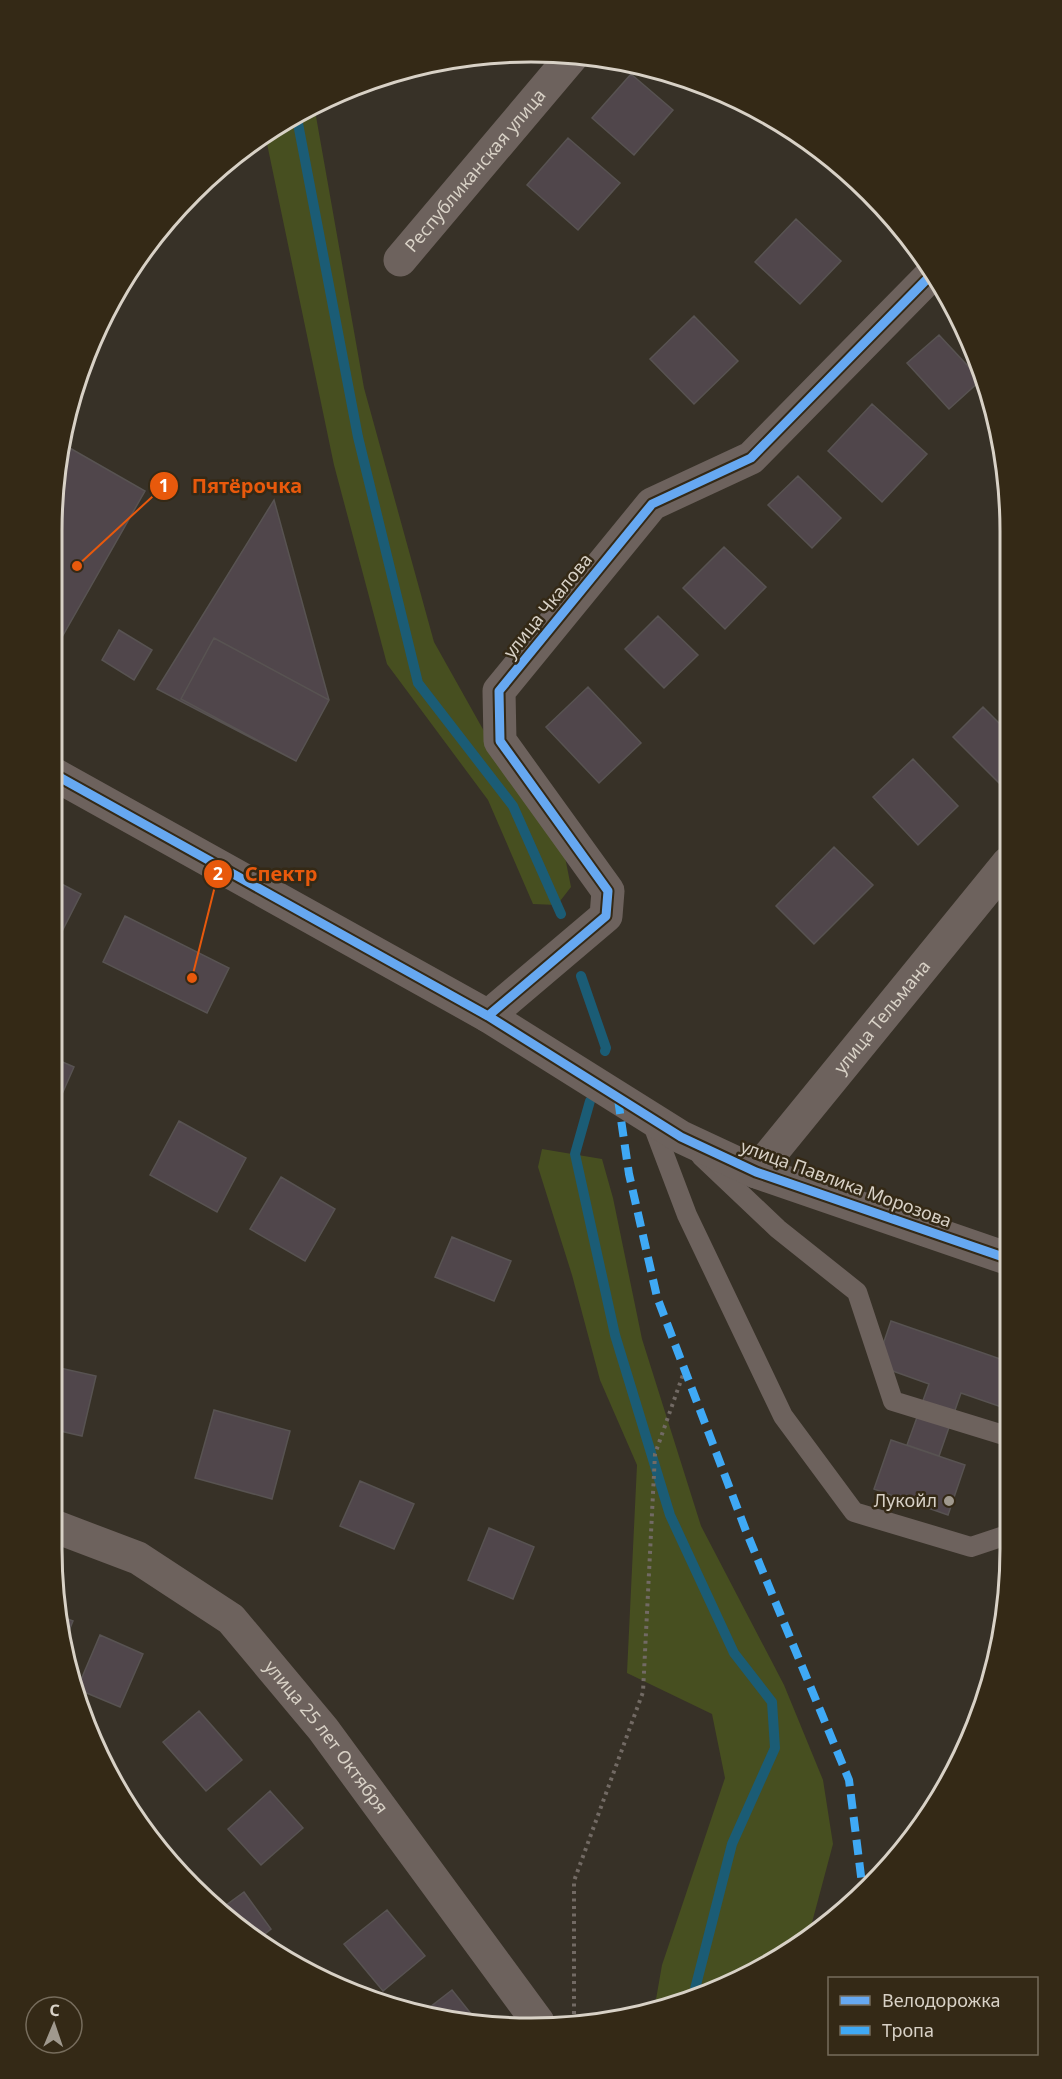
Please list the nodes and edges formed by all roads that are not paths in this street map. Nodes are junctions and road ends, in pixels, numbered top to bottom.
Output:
1 (566, 63) edge
2 (400, 260) dead end
3 (927, 279) edge
4 (62, 779) edge
5 (1000, 873) edge
6 (488, 1016) junction
7 (651, 1120) junction
8 (681, 1137) junction
9 (756, 1172) junction
10 (1000, 1256) edge
11 (1000, 1434) edge
12 (62, 1528) edge
13 (1000, 1537) edge
14 (535, 2018) edge

1 - 2 street, Республиканская улица
3 - 6 street, улица Чкалова
4 - 6 street, улица Павлика Морозова
5 - 9 street, улица Тельмана
6 - 7 street, улица Павлика Морозова
7 - 8 street, улица Павлика Морозова
7 - 13 lane
8 - 9 street, улица Павлика Морозова
8 - 11 lane
9 - 10 street, улица Павлика Морозова
12 - 14 street, улица 25 лет Октября

